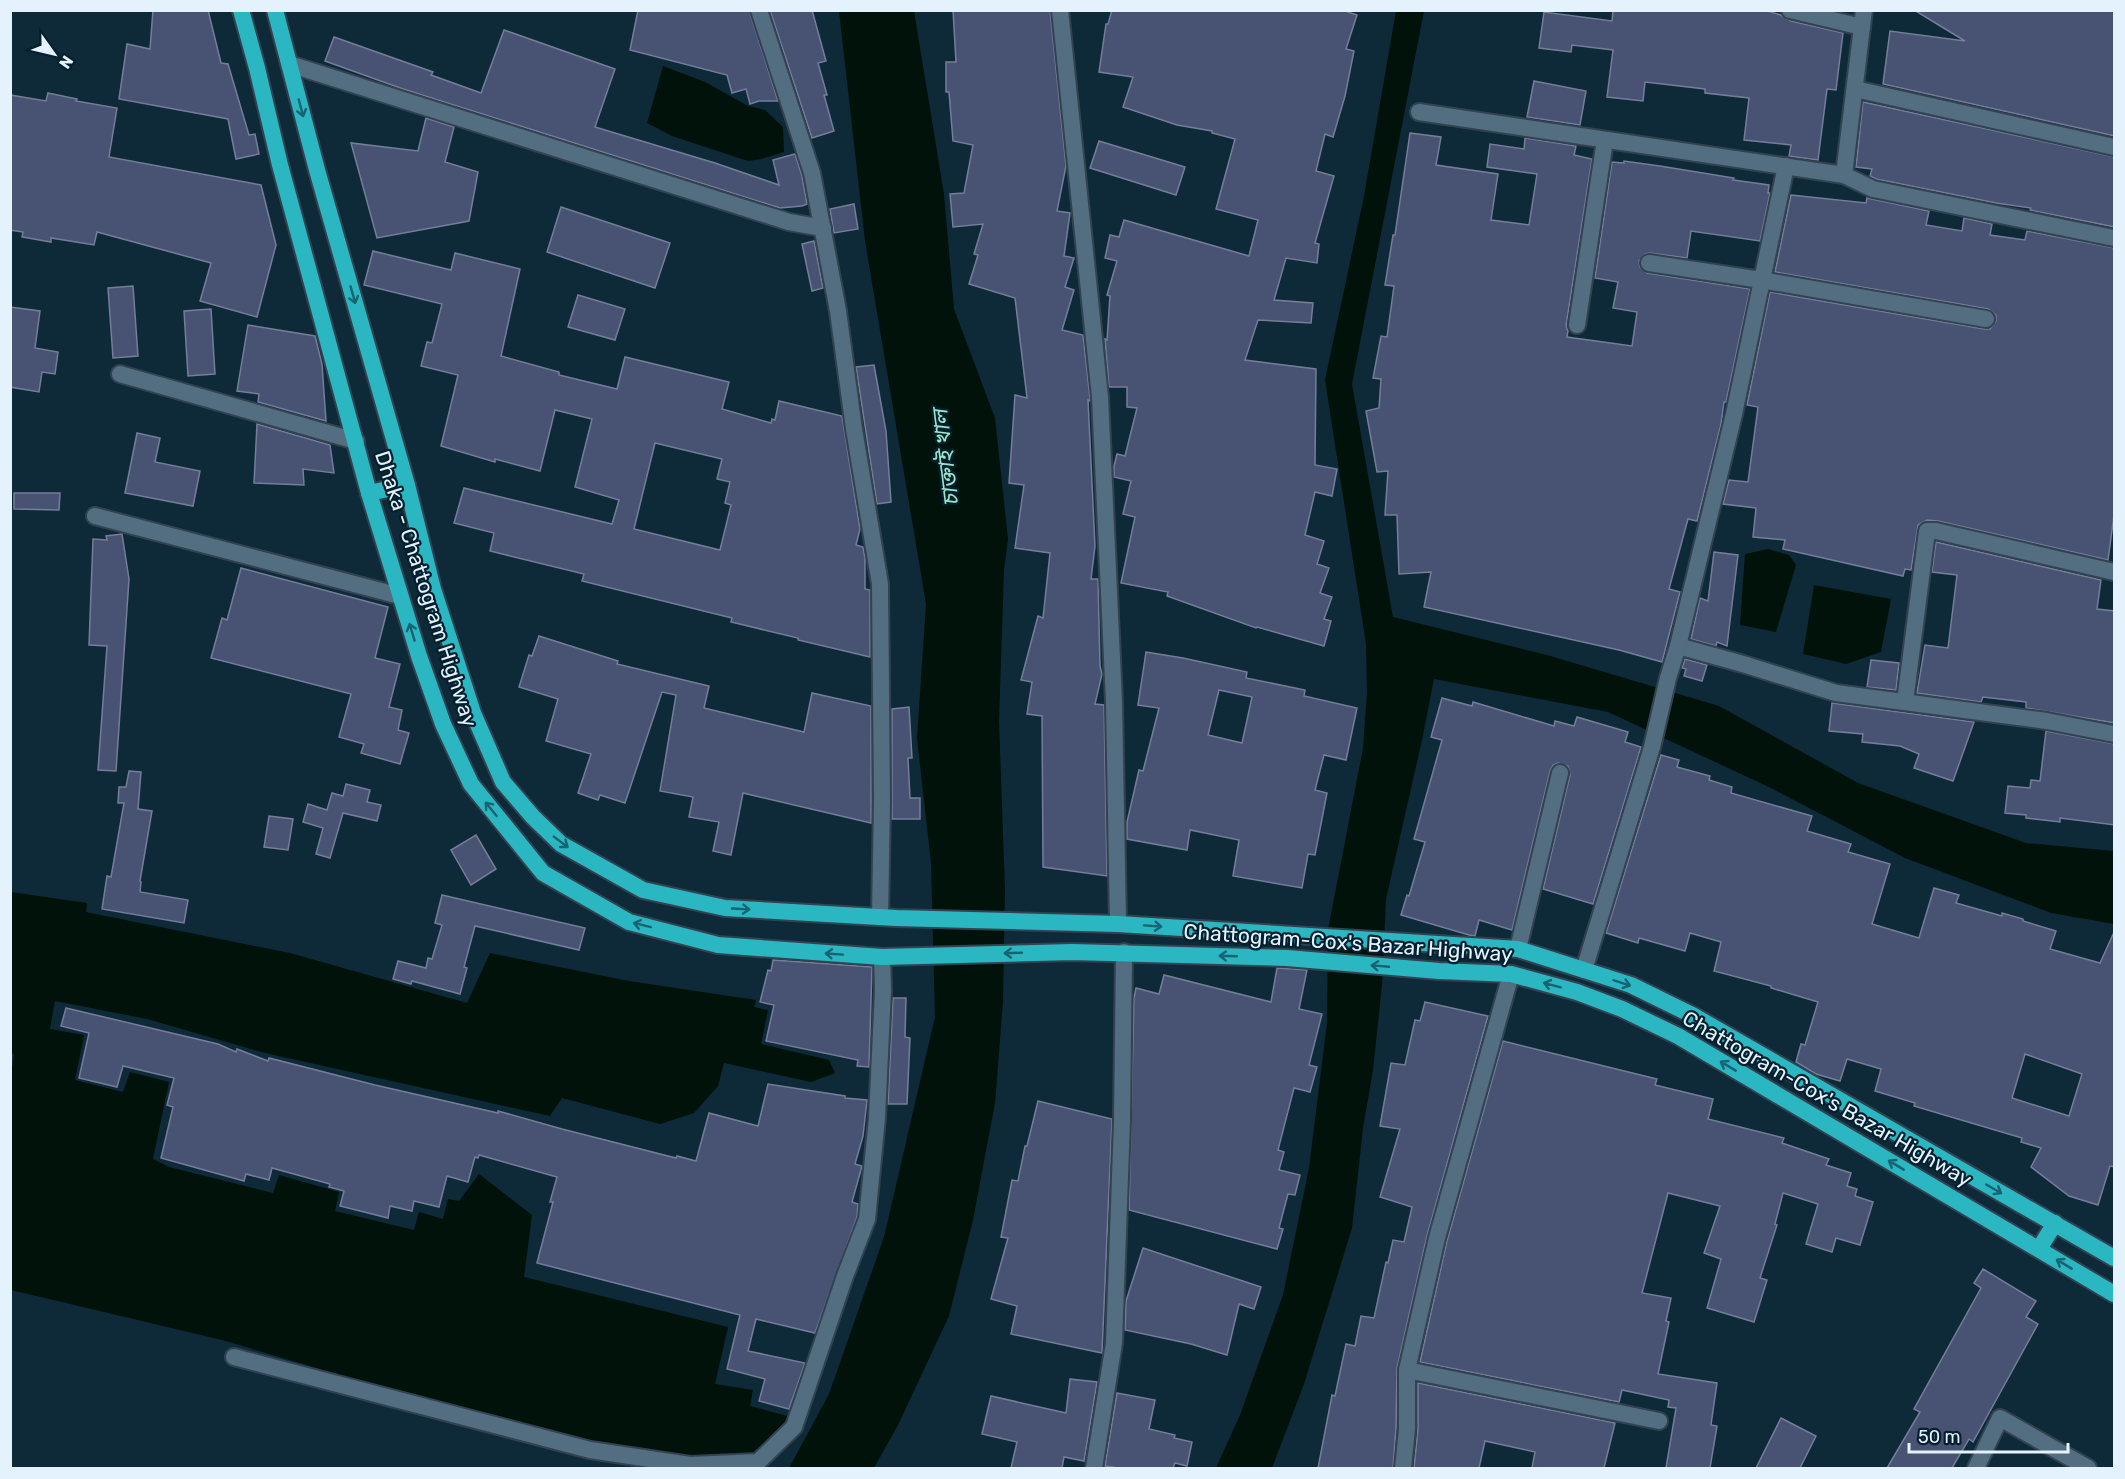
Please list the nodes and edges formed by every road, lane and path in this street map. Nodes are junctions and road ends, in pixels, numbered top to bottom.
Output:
1 (241, 10) edge
2 (275, 10) edge
3 (759, 10) edge
4 (1060, 10) edge
5 (1790, 10) edge
6 (1863, 19) edge
7 (289, 64) junction
8 (1855, 89) junction
9 (1419, 112) dead end
10 (1605, 140) junction
11 (2115, 147) edge
12 (1786, 166) junction
13 (1844, 175) junction
14 (823, 228) junction
15 (2115, 238) edge
16 (1649, 263) dead end
17 (1761, 280) junction
18 (1986, 319) dead end
19 (1577, 325) dead end
20 (120, 374) dead end
21 (356, 441) junction
22 (407, 485) junction
23 (369, 493) junction
24 (95, 516) dead end
25 (2115, 572) edge
26 (400, 596) junction
27 (1678, 646) junction
28 (1905, 702) junction
29 (2115, 734) edge
30 (1560, 773) dead end
31 (888, 918) junction
32 (1118, 924) junction
33 (1518, 949) junction
34 (1124, 952) junction
35 (887, 957) junction
36 (1584, 970) junction
37 (1511, 974) junction
38 (2055, 1223) junction
39 (2039, 1249) junction
40 (2115, 1258) edge
41 (2115, 1294) edge
42 (234, 1357) dead end
43 (1407, 1370) junction
44 (1659, 1421) dead end
45 (1094, 1468) edge
46 (1403, 1468) edge
47 (1976, 1468) edge
48 (2088, 1468) edge

1 - 21 highway, Dhaka - Chattogram Highway
2 - 7 highway, Dhaka - Chattogram Highway
3 - 14 street
4 - 32 street
5 - 6 street
6 - 8 street
7 - 14 street
7 -> 22 highway, Dhaka - Chattogram Highway
8 - 11 street
8 - 13 street
9 - 10 street
10 - 12 street
10 - 19 street
12 - 13 street
12 - 17 street
13 - 15 street
14 - 31 street
16 - 17 street
17 - 18 street
17 - 27 street
20 - 21 street
21 - 23 highway, Dhaka - Chattogram Highway
22 - 23 highway
22 -> 31 highway, Dhaka - Chattogram Highway
23 - 26 highway, Dhaka - Chattogram Highway
24 - 26 street
25 - 28 street
35 -> 26 highway, Dhaka - Chattogram Highway
27 - 28 street
27 - 36 street
28 - 29 street
30 - 33 street
31 - 32 highway, Chattogram-Cox's Bazar Highway
32 -> 33 highway, Chattogram-Cox's Bazar Highway
33 - 36 highway, Chattogram-Cox's Bazar Highway
34 -> 35 highway, Chattogram-Cox's Bazar Highway
37 -> 34 highway, Chattogram-Cox's Bazar Highway
34 - 45 street
35 - 42 street
36 -> 38 highway, Chattogram-Cox's Bazar Highway
39 -> 37 highway, Chattogram-Cox's Bazar Highway
37 - 43 street
38 - 39 highway
38 - 40 highway, Chattogram-Cox's Bazar Highway
41 -> 39 highway, Chattogram-Cox's Bazar Highway
43 - 44 street
43 - 46 street
47 - 48 street

